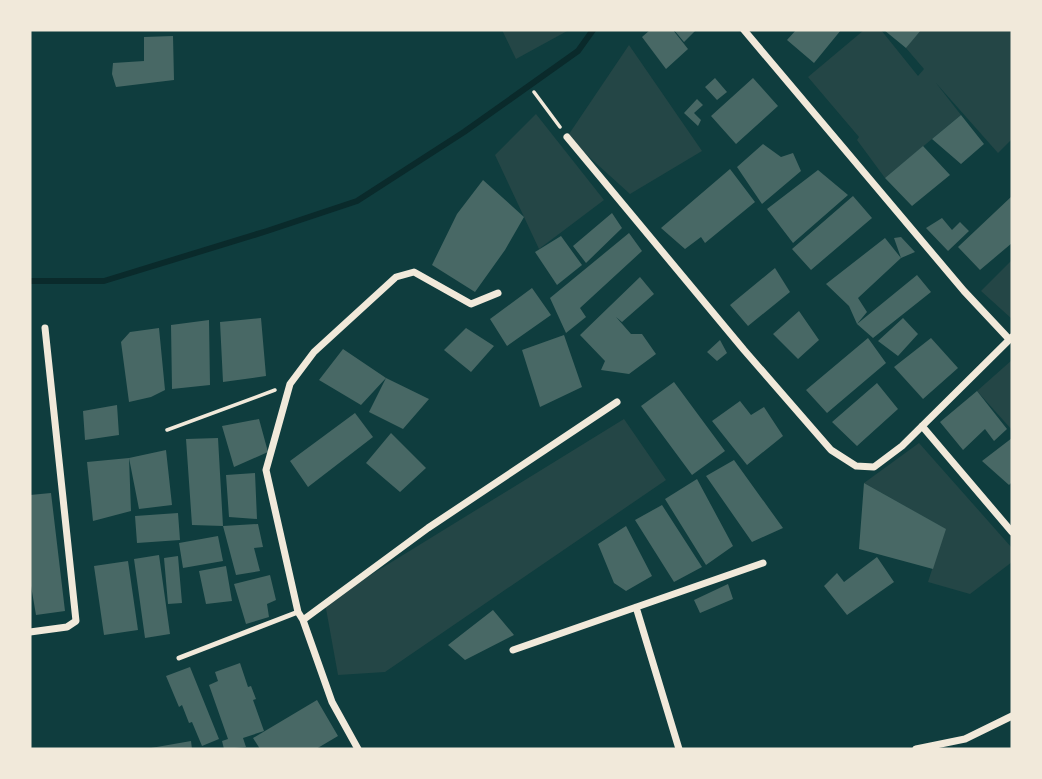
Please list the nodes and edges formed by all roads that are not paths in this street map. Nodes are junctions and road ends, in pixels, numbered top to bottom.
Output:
1 (744, 30) edge
2 (567, 137) road end
3 (498, 293) dead end
4 (45, 328) dead end
5 (1011, 338) edge
6 (617, 402) dead end
7 (922, 426) junction
8 (1012, 532) edge
9 (763, 563) dead end
10 (636, 607) junction
11 (300, 616) junction
12 (30, 632) edge
13 (513, 650) dead end
14 (179, 658) dead end
15 (1012, 716) edge
16 (965, 740) junction
17 (358, 749) edge
18 (679, 749) edge
19 (916, 749) edge
20 (969, 749) edge

1 - 5 street
2 - 7 street
3 - 11 street
4 - 12 street
5 - 7 street
6 - 11 street
7 - 8 street
9 - 10 street
10 - 13 street
10 - 18 street
11 - 14 lane
11 - 17 street
15 - 16 street
16 - 19 street
16 - 20 street

